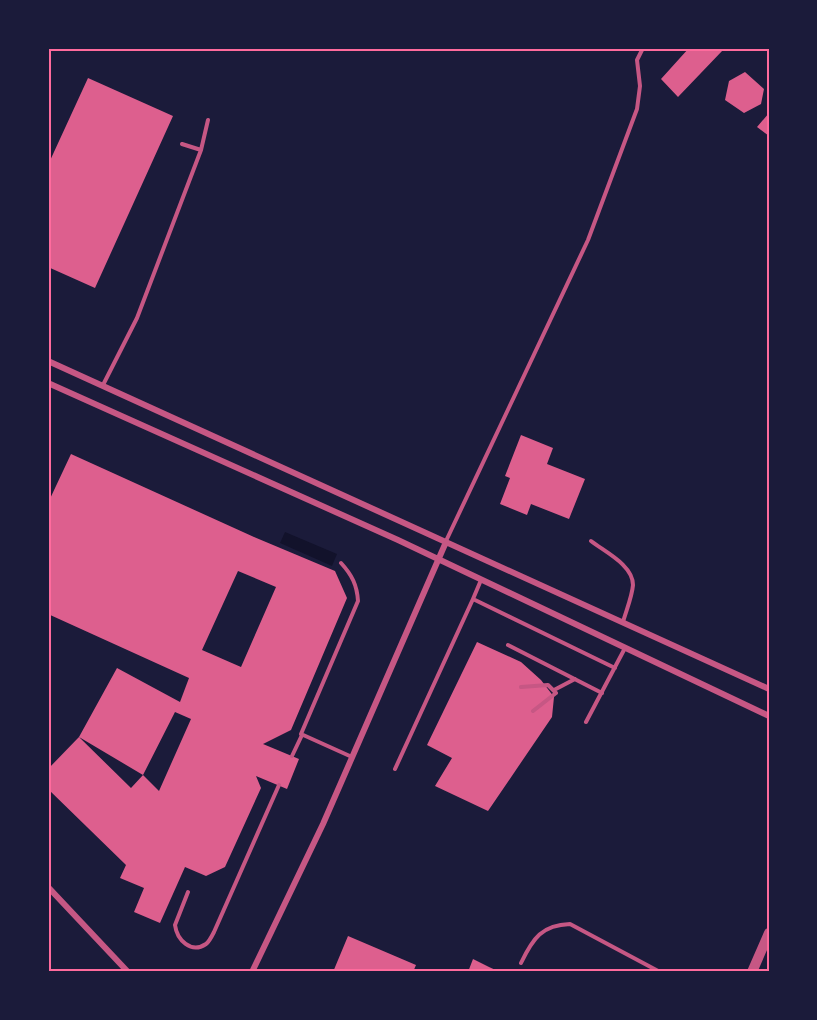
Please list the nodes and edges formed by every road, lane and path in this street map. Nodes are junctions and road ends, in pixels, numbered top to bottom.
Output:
1 (643, 48) edge
2 (208, 120) dead end
3 (182, 144) dead end
4 (201, 150) junction
5 (48, 361) edge
6 (48, 383) edge
7 (103, 385) junction
8 (591, 541) dead end
9 (446, 542) junction
10 (438, 559) junction
11 (341, 563) dead end
12 (481, 580) junction
13 (473, 600) junction
14 (623, 622) junction
15 (508, 645) dead end
16 (625, 648) junction
17 (615, 668) junction
18 (575, 679) junction
19 (521, 687) dead end
20 (769, 689) edge
21 (554, 690) junction
22 (602, 693) junction
23 (533, 711) dead end
24 (769, 716) edge
25 (586, 723) dead end
26 (302, 735) junction
27 (292, 756) dead end
28 (352, 757) junction
29 (395, 769) dead end
30 (279, 785) dead end
31 (48, 887) edge
32 (188, 892) dead end
33 (769, 933) edge
34 (521, 963) dead end
35 (128, 972) edge
36 (252, 972) edge
37 (660, 972) edge
38 (752, 972) edge

1 - 9 lane
2 - 4 lane
3 - 4 lane
4 - 7 lane
5 - 7 street
6 - 10 street
7 - 9 street
8 - 14 lane
9 - 10 street
9 - 14 street
10 - 12 street
10 - 28 street
11 - 26 lane
12 - 13 lane
12 - 16 street
13 - 17 lane
13 - 29 lane
14 - 20 street
15 - 18 lane
16 - 17 lane
16 - 24 street
17 - 22 lane
18 - 21 lane
18 - 22 lane
19 - 21 lane
21 - 23 lane
22 - 25 lane
26 - 27 lane
26 - 28 lane
28 - 36 street
30 - 32 lane
31 - 35 street
33 - 38 street
34 - 37 lane

